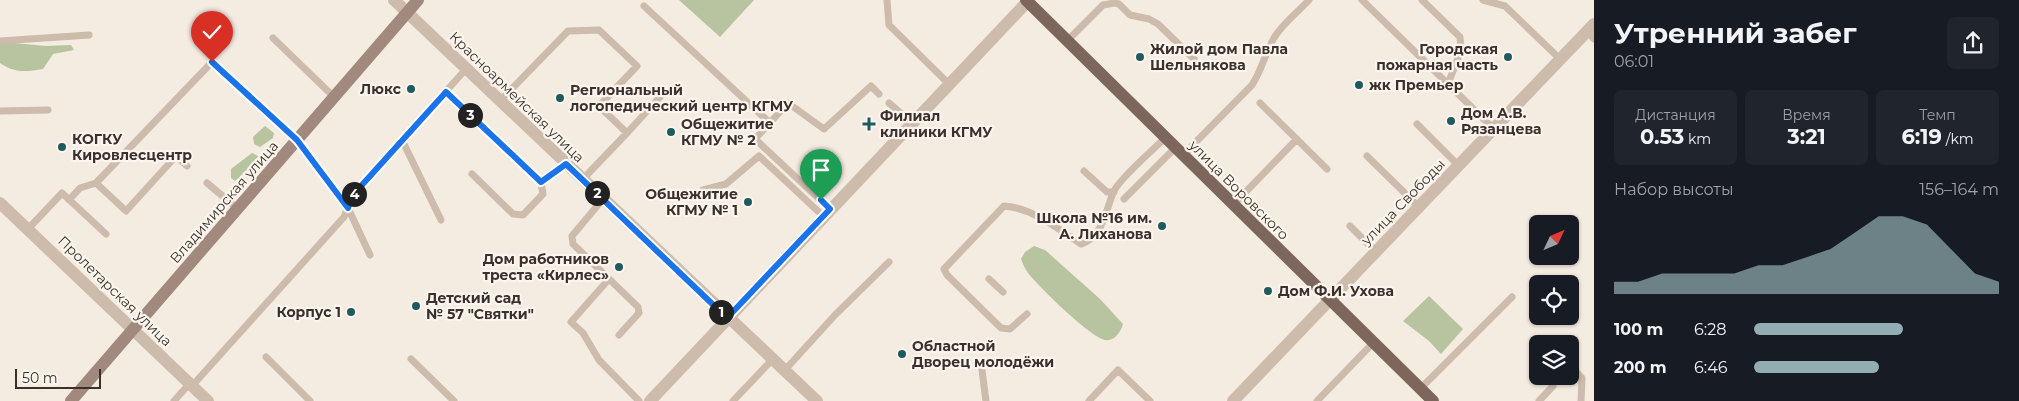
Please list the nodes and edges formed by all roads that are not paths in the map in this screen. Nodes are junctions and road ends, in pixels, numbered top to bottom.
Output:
1 (394, 0) edge
2 (418, 0) edge
3 (887, 0) edge
4 (1027, 0) edge
5 (1309, 0) edge
6 (1362, 0) edge
7 (1422, 0) edge
8 (1483, 0) edge
9 (644, 6) dead end
10 (407, 12) junction
11 (1592, 31) edge
12 (89, 35) dead end
13 (273, 38) dead end
14 (0, 41) edge
15 (1067, 41) junction
16 (1194, 59) dead end
17 (1560, 59) junction
18 (466, 69) junction
19 (949, 84) junction
20 (1448, 84) junction
21 (446, 92) junction
22 (879, 94) dead end
23 (334, 97) junction
24 (660, 97) dead end
25 (500, 101) junction
26 (889, 103) dead end
27 (1260, 103) dead end
28 (48, 110) dead end
29 (0, 111) edge
30 (770, 122) junction
31 (912, 123) junction
32 (1417, 124) dead end
33 (1494, 129) junction
34 (627, 133) junction
35 (1165, 138) junction
36 (1297, 139) junction
37 (297, 140) junction
38 (402, 140) junction
39 (1179, 152) junction
40 (1367, 156) dead end
41 (566, 164) junction
42 (188, 166) dead end
43 (1458, 166) junction
44 (1327, 169) dead end
45 (1084, 171) dead end
46 (472, 174) dead end
47 (582, 180) junction
48 (541, 182) junction
49 (96, 183) junction
50 (207, 183) dead end
51 (703, 190) dead end
52 (1114, 192) junction
53 (603, 199) junction
54 (1124, 199) dead end
55 (69, 200) junction
56 (0, 202) edge
57 (1233, 205) junction
58 (1419, 207) junction
59 (348, 208) junction
60 (238, 209) junction
61 (826, 213) junction
62 (441, 220) dead end
63 (1350, 226) dead end
64 (28, 230) junction
65 (106, 234) dead end
66 (1376, 252) junction
67 (370, 255) dead end
68 (889, 262) dead end
69 (609, 279) junction
70 (989, 279) dead end
71 (1003, 292) dead end
72 (1512, 297) dead end
73 (1330, 300) junction
74 (1026, 314) dead end
75 (727, 318) junction
76 (134, 330) junction
77 (619, 335) dead end
78 (1373, 343) junction
79 (266, 357) dead end
80 (411, 360) dead end
81 (772, 360) junction
82 (982, 370) dead end
83 (784, 371) junction
84 (1579, 375) edge
85 (191, 384) junction
86 (1553, 386) dead end
87 (1420, 389) junction
88 (71, 401) edge
89 (174, 401) edge
90 (208, 401) edge
91 (310, 401) edge
92 (454, 401) edge
93 (640, 401) edge
94 (650, 401) edge
95 (733, 401) edge
96 (817, 401) edge
97 (986, 401) edge
98 (1089, 401) edge
99 (1150, 401) edge
100 (1233, 401) edge
101 (1317, 401) edge
102 (1433, 401) edge
103 (1539, 401) edge
104 (1581, 401) edge

1 - 10 street, Красноармейская улица
2 - 10 main road, Владимирская улица
3 - 19 lane
4 - 15 main road, улица Воровского
4 - 19 street
5 - 39 lane
6 - 20 lane
7 - 20 lane
8 - 17 lane
9 - 30 lane
10 - 18 street, Красноармейская улица
10 - 23 main road, Владимирская улица
11 - 17 street, улица Свободы
12 - 14 lane
13 - 23 lane
15 - 16 lane
15 - 35 main road, улица Воровского
17 - 33 street, улица Свободы
18 - 21 lane
18 - 25 street, Красноармейская улица
19 - 31 street
20 - 33 lane
21 - 38 lane
21 - 48 lane
22 - 30 lane
23 - 37 main road, Владимирская улица
24 - 34 lane
25 - 34 lane
25 - 41 street, Красноармейская улица
26 - 31 lane
27 - 36 lane
28 - 29 lane
30 - 61 lane
31 - 61 street
32 - 43 lane
33 - 43 street, улица Свободы
34 - 47 lane
35 - 39 main road, улица Воровского
35 - 52 lane
36 - 44 lane
36 - 57 lane
37 - 49 lane
37 - 59 lane
37 - 60 main road, Владимирская улица
38 - 59 lane
38 - 62 lane
39 - 54 lane
39 - 57 main road, улица Воровского
40 - 58 lane
41 - 47 street, Красноармейская улица
41 - 48 lane
42 - 49 lane
43 - 58 street, улица Свободы
45 - 52 lane
46 - 48 lane
47 - 53 street, Красноармейская улица
49 - 55 lane
50 - 60 lane
51 - 61 lane
52 - 74 lane
53 - 69 lane
53 - 75 street, Красноармейская улица
55 - 64 lane
55 - 65 lane
56 - 64 street, Пролетарская улица
57 - 73 main road, улица Воровского
58 - 66 street, улица Свободы
59 - 67 lane
59 - 85 lane
60 - 76 main road, Владимирская улица
61 - 75 street
63 - 66 lane
64 - 76 street, Пролетарская улица
66 - 73 street, улица Свободы
68 - 83 lane
69 - 77 lane
69 - 93 lane
70 - 71 lane
72 - 87 lane
73 - 78 main road, улица Воровского
73 - 100 street, улица Свободы
75 - 81 street, Красноармейская улица
75 - 94 street
76 - 85 street, Пролетарская улица
76 - 88 main road, Владимирская улица
78 - 87 main road, улица Воровского
78 - 101 lane
79 - 91 lane
80 - 92 lane
81 - 83 street, Красноармейская улица
81 - 95 lane
82 - 97 lane
83 - 96 street, Красноармейская улица
84 - 104 lane
85 - 89 lane
85 - 90 street, Пролетарская улица
86 - 103 lane
87 - 102 main road, улица Воровского
98 - 99 lane

